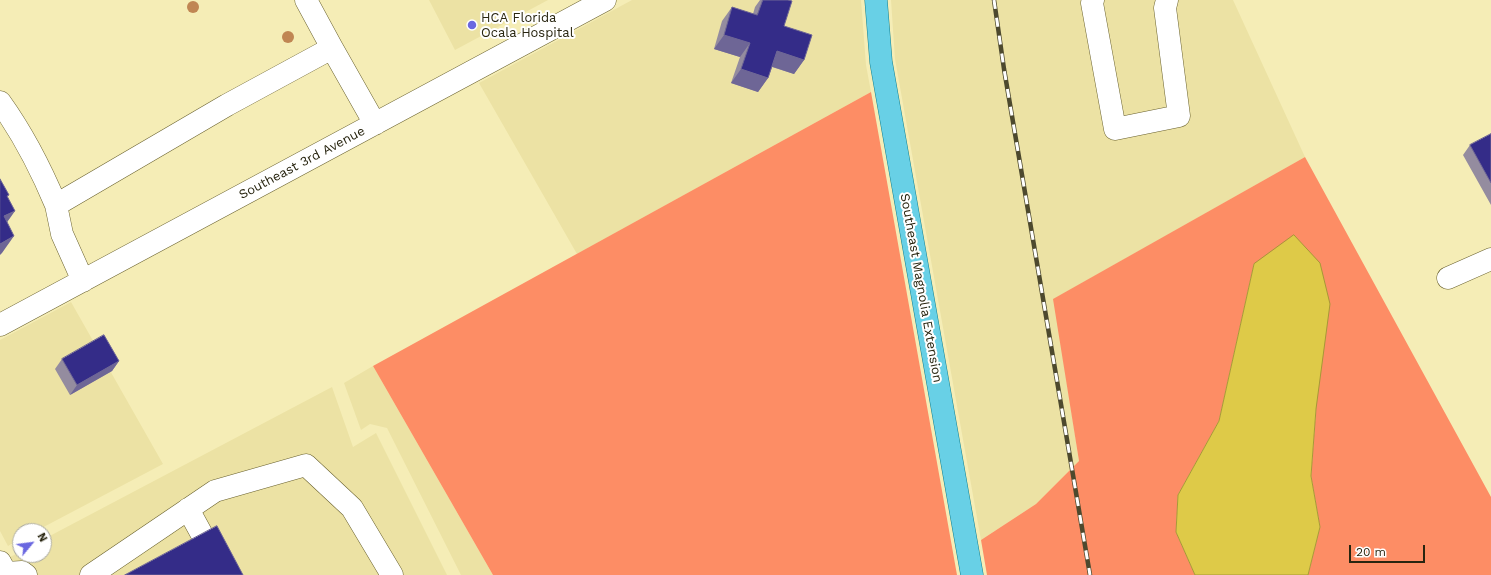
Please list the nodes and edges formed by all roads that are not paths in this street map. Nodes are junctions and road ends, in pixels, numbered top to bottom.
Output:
1 (306, 0) edge
2 (605, 0) edge
3 (876, 0) edge
4 (1093, 0) edge
5 (1167, 0) edge
6 (332, 48) junction
7 (0, 102) edge
8 (375, 124) junction
9 (56, 205) junction
10 (1491, 259) edge
11 (1448, 278) dead end
12 (83, 281) junction
13 (0, 325) edge
14 (188, 509) junction
15 (91, 575) edge
16 (224, 575) edge
17 (392, 575) edge
18 (972, 575) edge

1 - 6 street
2 - 8 street, Southeast 3rd Avenue
3 - 18 main road, Southeast Magnolia Extension
4 - 5 street
6 - 8 street
6 - 9 street
7 - 9 street
8 - 12 street, Southeast 3rd Avenue
9 - 12 street
10 - 11 street
12 - 13 street, Southeast 3rd Avenue
14 - 15 street
14 - 16 street
14 - 17 street

